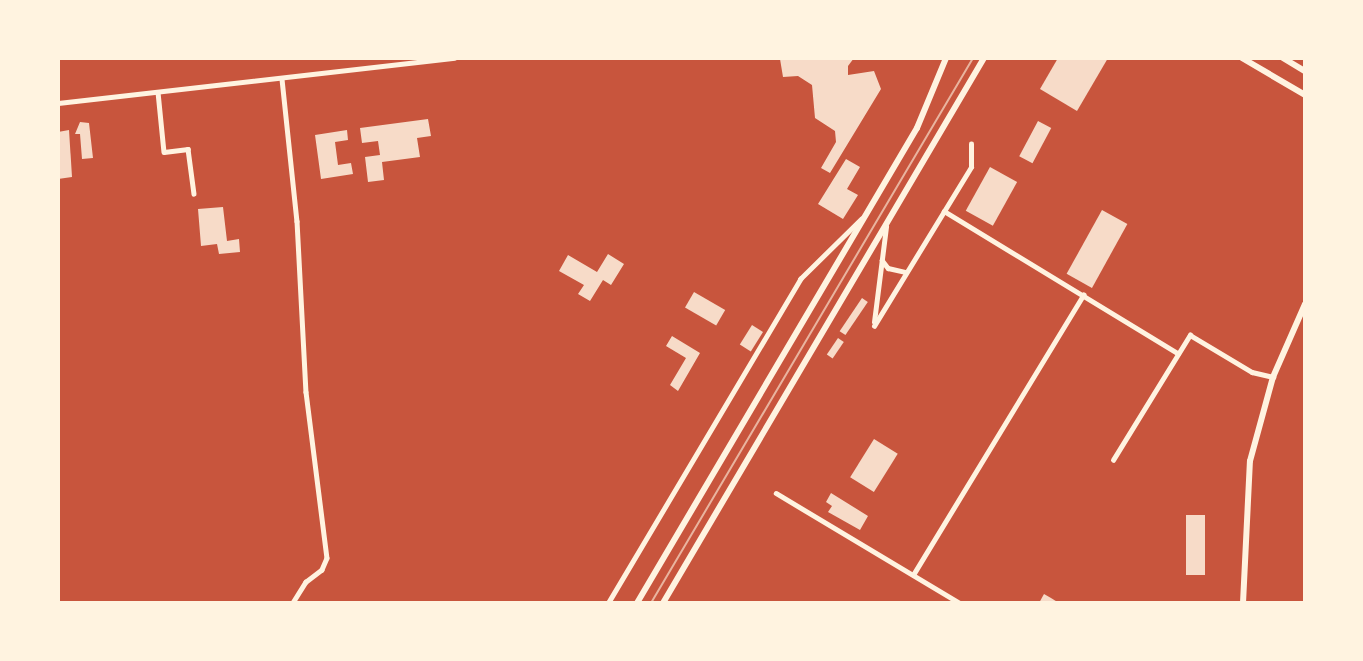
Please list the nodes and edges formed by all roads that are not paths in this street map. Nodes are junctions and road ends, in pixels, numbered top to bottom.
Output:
1 (454, 58) edge
2 (946, 58) edge
3 (984, 58) edge
4 (1242, 58) edge
5 (1283, 58) edge
6 (1305, 71) edge
7 (282, 79) junction
8 (158, 92) junction
9 (1305, 95) edge
10 (58, 103) edge
11 (971, 144) dead end
12 (194, 194) dead end
13 (944, 211) junction
14 (867, 214) junction
15 (886, 227) junction
16 (882, 260) junction
17 (906, 272) junction
18 (1083, 295) junction
19 (1305, 304) edge
20 (1178, 353) junction
21 (1273, 377) junction
22 (1113, 460) dead end
23 (776, 493) dead end
24 (913, 575) junction
25 (293, 603) edge
26 (608, 603) edge
27 (637, 603) edge
28 (663, 603) edge
29 (960, 603) edge
30 (1243, 603) edge

1 - 7 street
2 - 14 main road
3 - 15 main road
4 - 9 main road
5 - 6 main road
7 - 8 street
7 - 25 street
8 - 10 street
8 - 12 street
11 - 13 street
13 - 17 street
13 - 18 street
14 - 26 street
14 - 27 main road
15 - 16 street
15 - 28 main road
16 - 17 street
16 - 17 street
18 - 20 street
18 - 24 street
19 - 21 main road
20 - 21 street
20 - 22 street
21 - 30 main road
23 - 24 street
24 - 29 street

